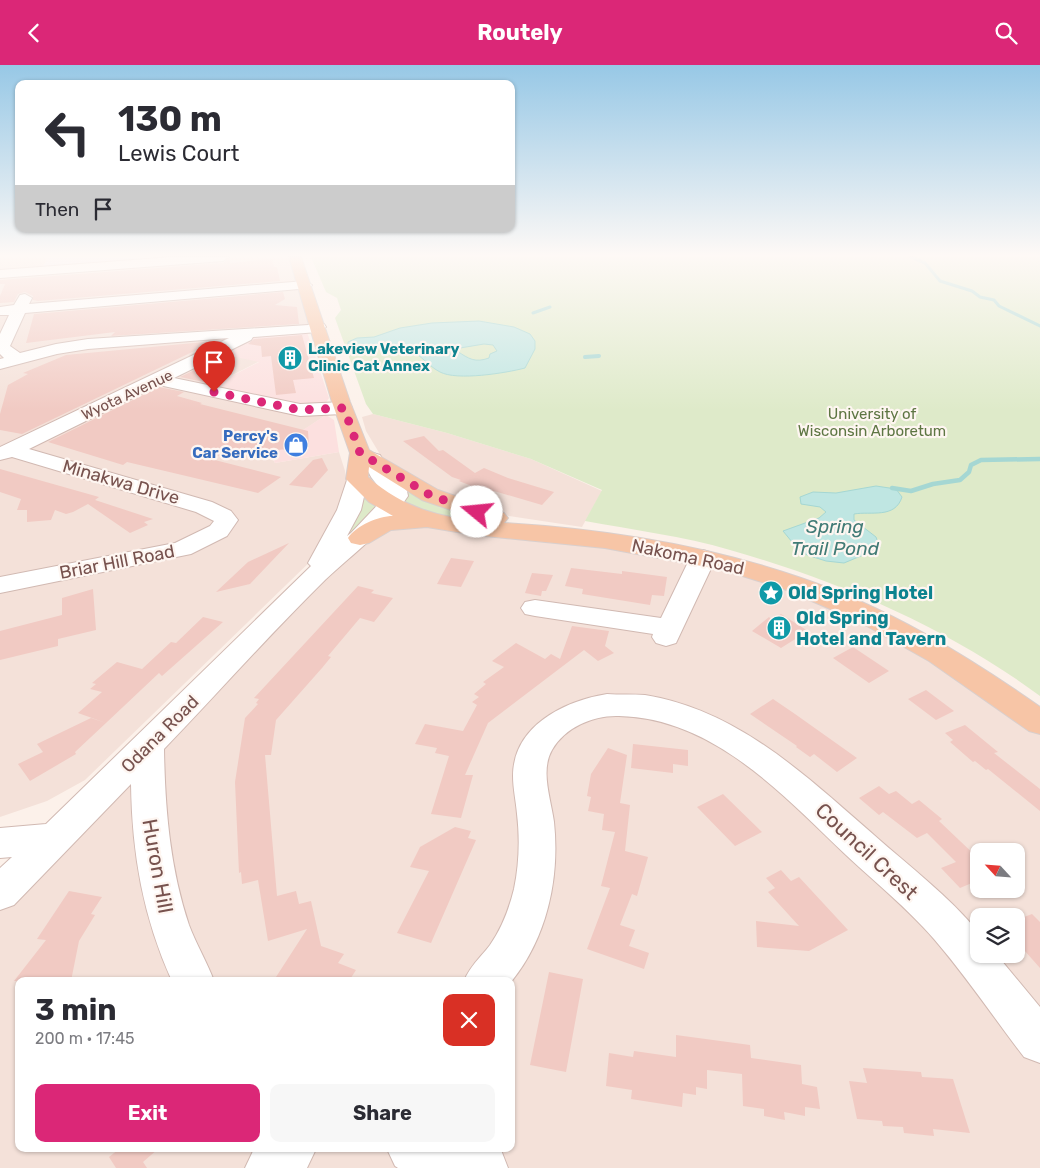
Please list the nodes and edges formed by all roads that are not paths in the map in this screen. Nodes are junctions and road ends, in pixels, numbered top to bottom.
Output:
1 (36, 308) edge
2 (312, 308) edge
3 (18, 310) junction
4 (0, 311) edge
5 (318, 327) junction
6 (252, 332) junction
7 (18, 359) junction
8 (0, 364) edge
9 (158, 380) junction
10 (344, 408) junction
11 (5, 453) edge
12 (366, 456) junction
13 (357, 479) junction
14 (390, 505) junction
15 (424, 521) junction
16 (225, 522) joint
17 (553, 534) junction
18 (360, 538) junction
19 (703, 558) junction
20 (318, 573) junction
21 (0, 585) edge
22 (535, 608) dead end
23 (1040, 723) edge
24 (148, 746) junction
25 (55, 838) junction
26 (0, 843) edge
27 (0, 893) edge
28 (191, 977) edge
29 (488, 977) edge
30 (1040, 1041) edge
31 (288, 1152) edge
32 (423, 1152) edge
33 (270, 1168) edge
34 (483, 1168) edge

1 - 3 street
2 - 5 main road
3 - 4 street
3 - 7 street
5 - 6 street
5 - 10 main road
6 - 7 street
6 - 9 street, Wyota Avenue
7 - 8 street
9 - 10 street
9 - 11 street, Wyota Avenue
10 - 12 main road
11 - 16 street, Minakwa Drive
12 - 13 main road
12 - 14 street
12 - 17 main road
13 - 14 main road, Nakoma Road
13 - 20 street, Odana Road
14 - 15 main road, Nakoma Road
14 - 18 street, Odana Road
15 - 17 main road, Nakoma Road
15 - 18 main road
16 - 21 street, Briar Hill Road
17 - 19 main road, Nakoma Road
18 - 20 street, Odana Road
19 - 22 street
19 - 23 main road, Nakoma Road
20 - 24 street, Odana Road
24 - 25 street, Odana Road
24 - 28 street, Huron Hill
25 - 26 street
25 - 27 street, Odana Road
29 - 30 street, Council Crest
31 - 33 street
32 - 34 street

